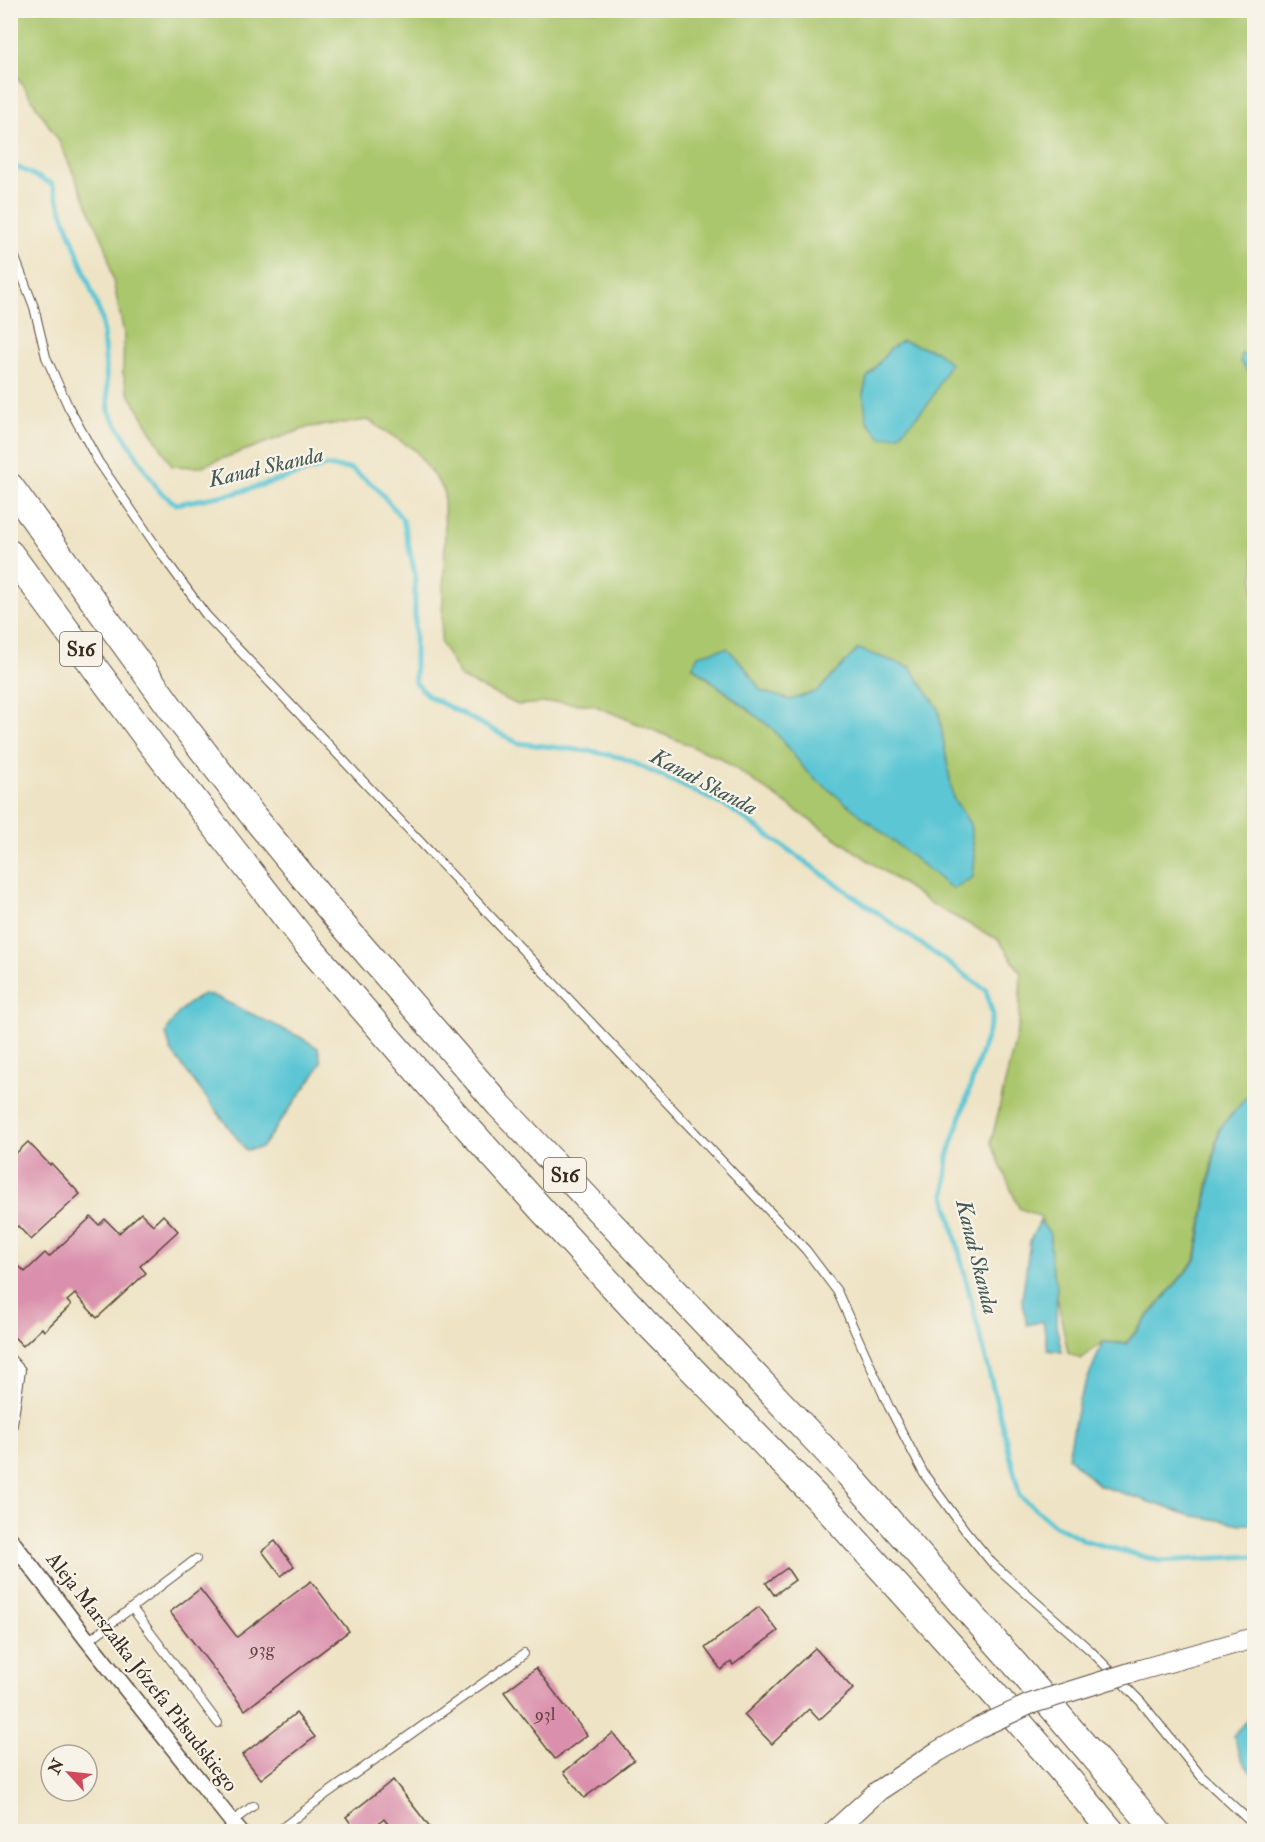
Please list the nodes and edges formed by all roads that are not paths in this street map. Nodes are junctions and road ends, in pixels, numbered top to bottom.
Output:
1 (10, 250) edge
2 (10, 486) edge
3 (10, 553) edge
4 (10, 1358) edge
5 (10, 1444) edge
6 (10, 1539) edge
7 (196, 1559) dead end
8 (132, 1608) junction
9 (1254, 1638) edge
10 (88, 1641) junction
11 (524, 1654) dead end
12 (218, 1723) dead end
13 (253, 1806) dead end
14 (1254, 1825) edge
15 (236, 1826) edge
16 (277, 1832) edge
17 (834, 1832) edge
18 (1112, 1832) edge
19 (1158, 1832) edge

1 - 14 lane
2 - 19 highway, S16
3 - 18 highway, S16
4 - 5 lane
6 - 10 street, Aleja Marszałka Józefa Piłsudskiego
7 - 8 lane
8 - 10 lane
8 - 12 lane
9 - 17 street, bridge
10 - 15 street, Aleja Marszałka Józefa Piłsudskiego
11 - 16 lane
13 - 15 lane

